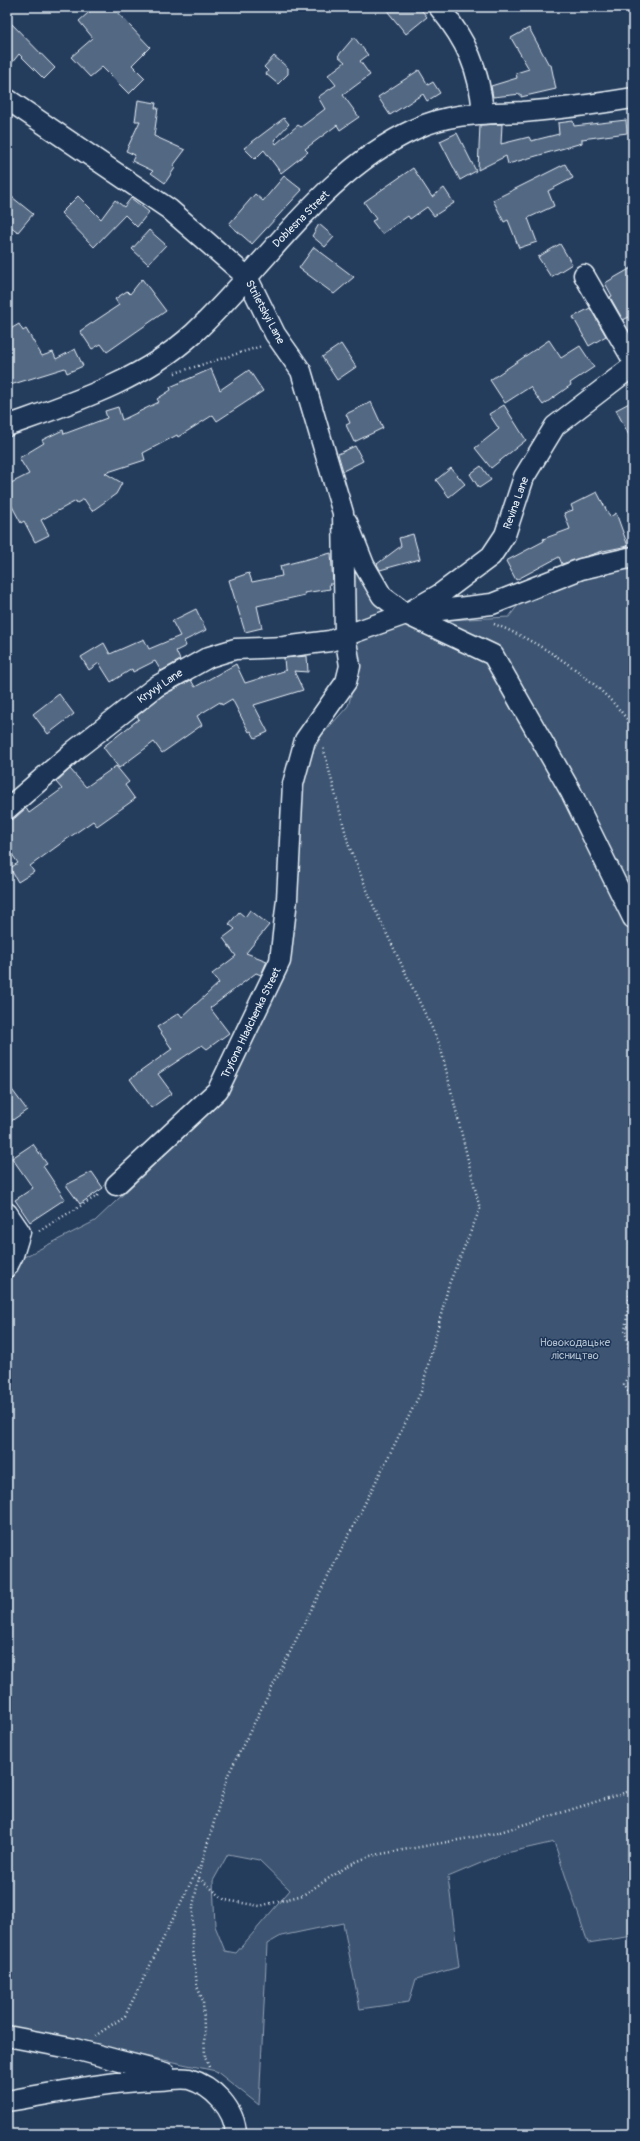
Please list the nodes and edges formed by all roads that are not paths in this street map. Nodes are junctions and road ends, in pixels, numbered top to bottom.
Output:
1 (439, 7) edge
2 (633, 98) edge
3 (7, 99) edge
4 (483, 112) junction
5 (584, 275) dead end
6 (247, 277) junction
7 (633, 360) edge
8 (633, 366) edge
9 (7, 426) edge
10 (343, 513) junction
11 (633, 557) edge
12 (406, 614) junction
13 (345, 635) junction
14 (7, 809) edge
15 (633, 918) edge
16 (116, 1185) road end
17 (7, 1213) edge
18 (7, 1267) edge
19 (7, 2036) edge
20 (188, 2079) junction
21 (7, 2101) edge
22 (236, 2134) edge

1 - 4 street
2 - 4 street, Doblesna Street
3 - 6 street, Striletskyi Lane
4 - 6 street, Doblesna Street
5 - 7 street
6 - 9 street, Doblesna Street
6 - 10 street, Striletskyi Lane
8 - 12 street, Revina Lane
10 - 12 street
10 - 13 street, Striletskyi Lane
11 - 12 street, Revina Lane
12 - 13 street, Revina Lane
12 - 15 street
13 - 14 street, Kryvyi Lane
13 - 16 street, Tryfona Hladchenka Street
17 - 18 street
19 - 20 street
20 - 21 street
20 - 22 street

